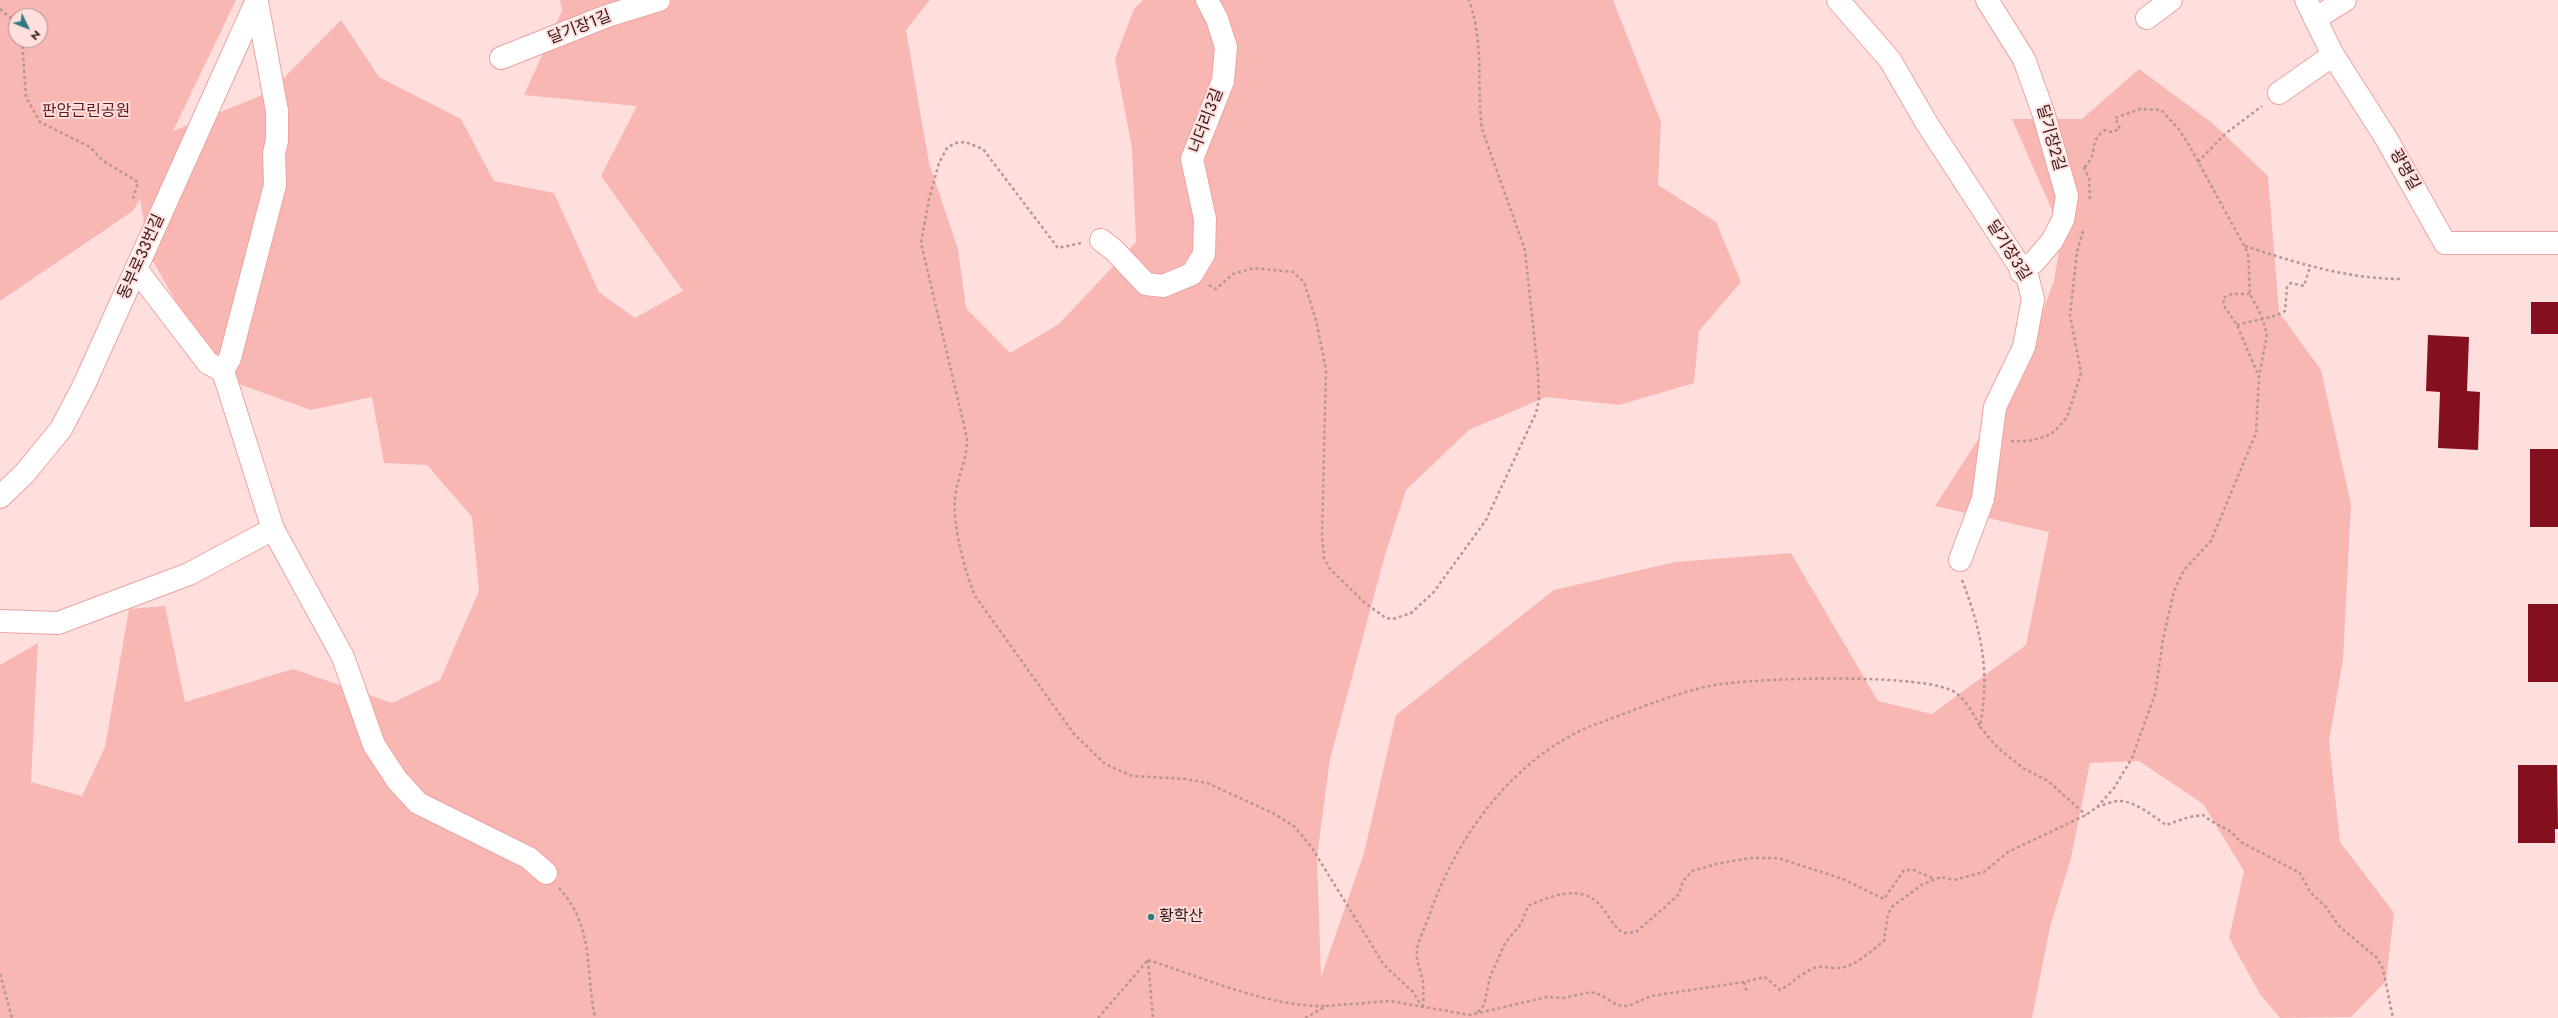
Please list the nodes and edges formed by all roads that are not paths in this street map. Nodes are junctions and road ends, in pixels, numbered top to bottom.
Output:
1 (659, 0) edge
2 (1207, 0) edge
3 (1838, 0) edge
4 (1987, 0) edge
5 (2171, 0) edge
6 (2306, 0) edge
7 (2345, 0) edge
8 (257, 1) edge
9 (605, 8) edge
10 (2147, 18) dead end
11 (2315, 19) junction
12 (2333, 55) junction
13 (502, 58) dead end
14 (2279, 93) road end
15 (1101, 240) road end
16 (2558, 243) edge
17 (136, 269) junction
18 (2021, 272) junction
19 (223, 371) junction
20 (0, 497) edge
21 (273, 529) junction
22 (1960, 560) road end
23 (0, 621) edge
24 (546, 873) road end

1 - 9 street, 달기장1길
2 - 15 street, 너더리3길
3 - 18 street, 달기장3길
4 - 18 street, 달기장2길
5 - 10 street
6 - 11 street, 광명길
7 - 11 street
8 - 17 street, 동부로33번길
8 - 19 street
9 - 13 street, 달기장1길
11 - 12 street, 광명길
12 - 14 street
12 - 16 street, 광명길
17 - 19 street
17 - 20 street, 동부로33번길
18 - 22 street, 달기장3길
19 - 21 street
21 - 23 street
21 - 24 street

